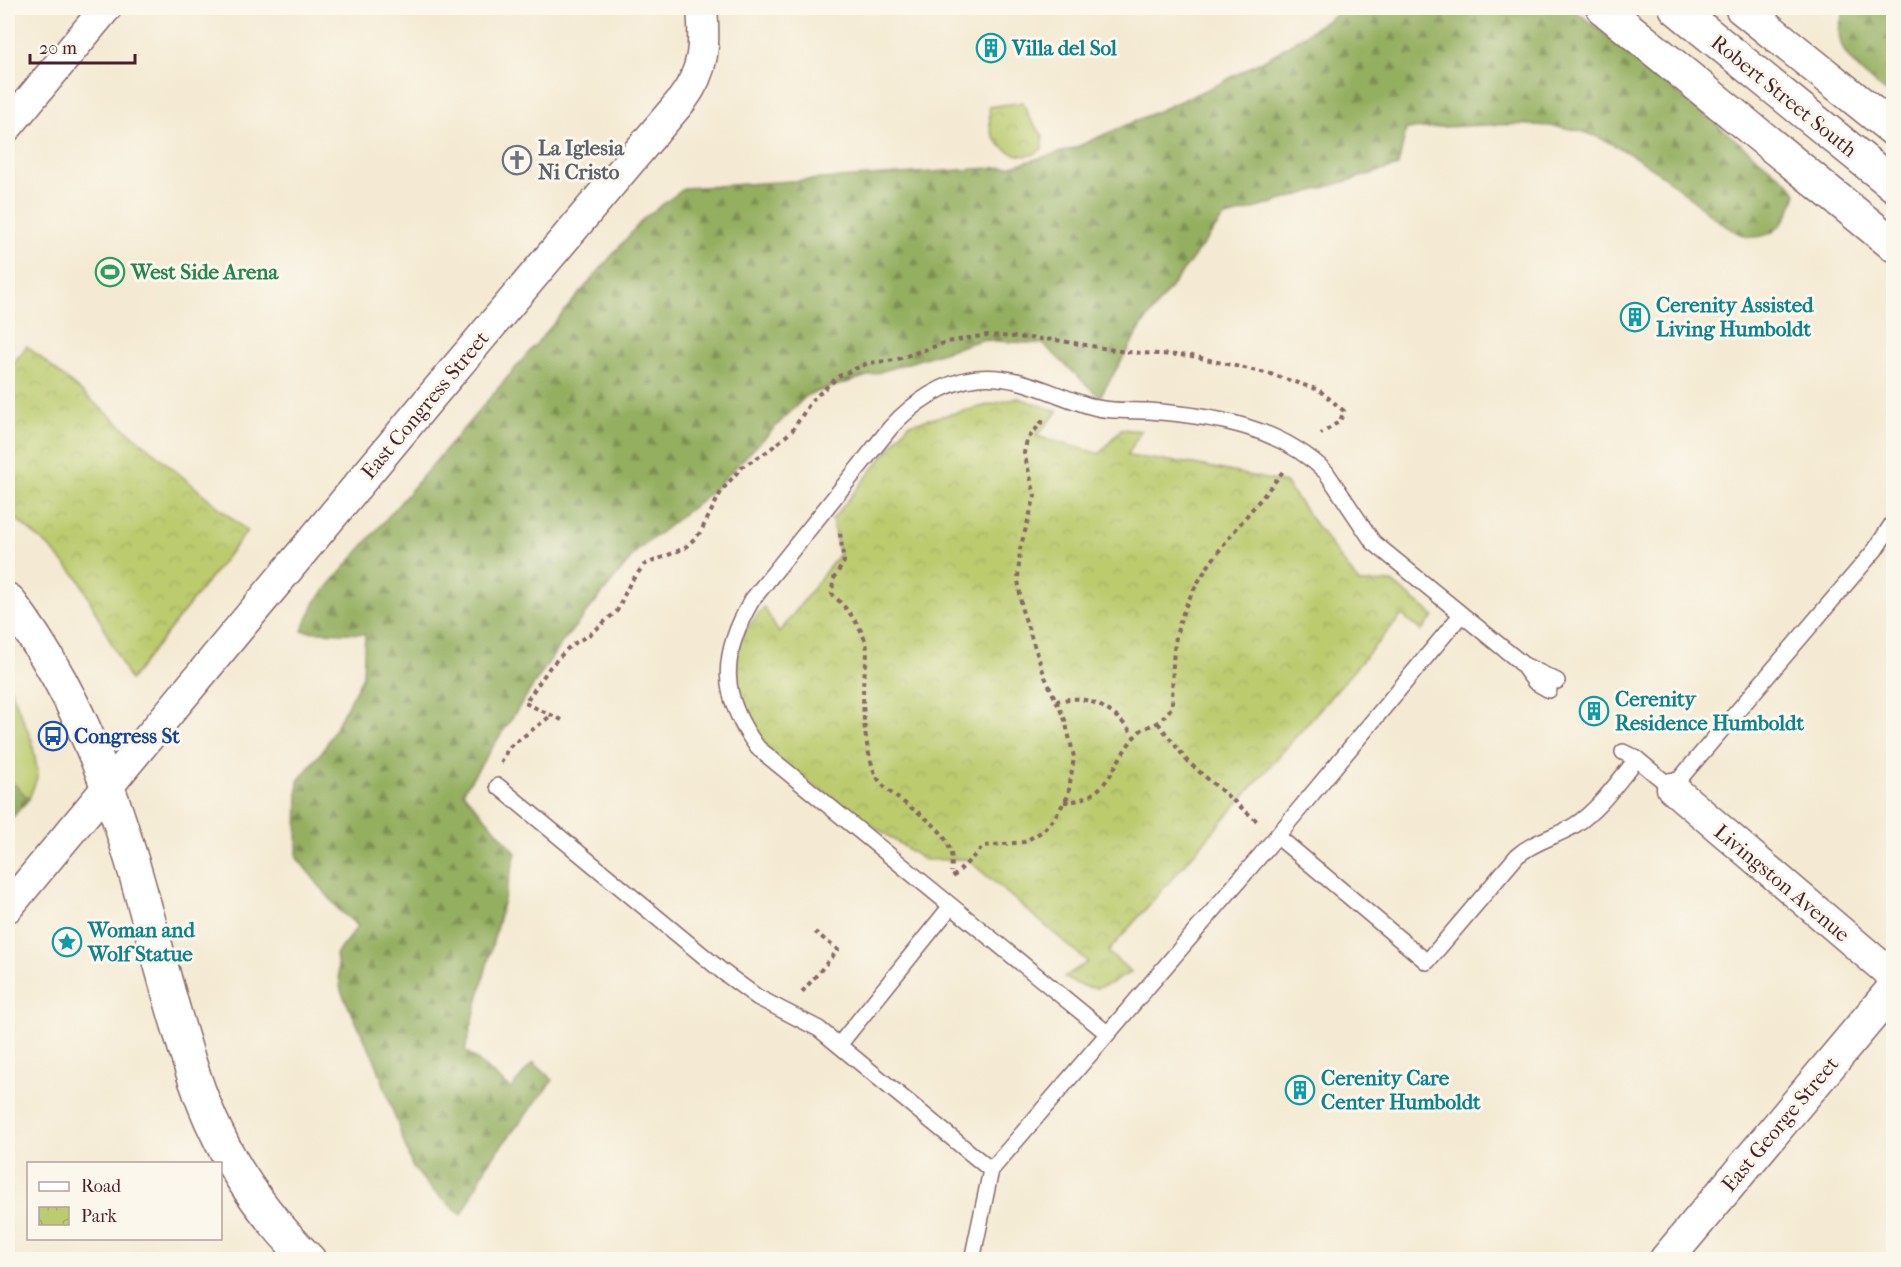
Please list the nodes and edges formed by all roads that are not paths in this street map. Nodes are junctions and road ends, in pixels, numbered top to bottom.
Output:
1 (106, 8) edge
2 (702, 8) edge
3 (1603, 8) edge
4 (1676, 8) edge
5 (1742, 8) edge
6 (8, 126) edge
7 (1893, 130) edge
8 (1893, 185) edge
9 (1893, 245) edge
10 (1893, 521) edge
11 (8, 600) edge
12 (1461, 615) junction
13 (1553, 686) dead end
14 (498, 786) dead end
15 (1671, 788) junction
16 (108, 789) junction
17 (1277, 836) junction
18 (951, 906) junction
19 (8, 907) edge
20 (1893, 977) edge
21 (1893, 988) edge
22 (1107, 1033) junction
23 (839, 1045) junction
24 (991, 1170) junction
25 (309, 1260) edge
26 (972, 1260) edge
27 (1666, 1260) edge

1 - 6 street
2 - 16 street, East Congress Street
3 - 9 street
4 - 8 street, Robert Street South
5 - 7 street
10 - 15 lane
11 - 16 street
12 - 13 lane
12 - 17 lane
12 - 18 lane
14 - 23 lane
15 - 17 lane
15 - 20 street, Livingston Avenue
16 - 19 street, East Congress Street
16 - 25 street
17 - 22 lane
18 - 22 lane
18 - 23 lane
21 - 27 street, East George Street
22 - 24 lane
23 - 24 lane
24 - 26 lane

